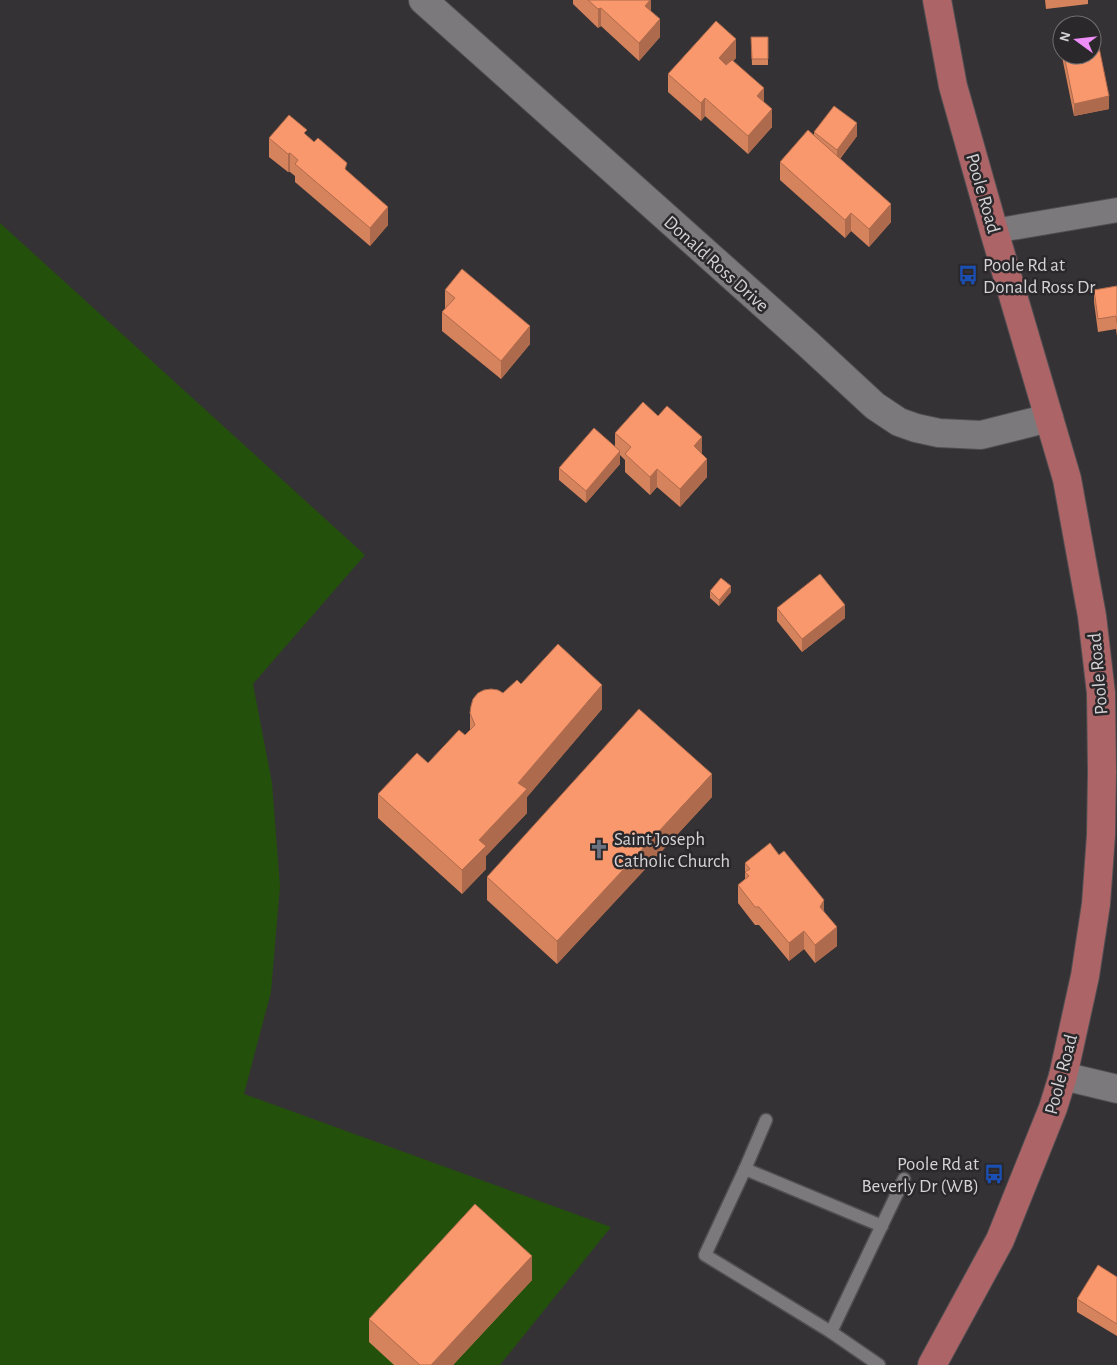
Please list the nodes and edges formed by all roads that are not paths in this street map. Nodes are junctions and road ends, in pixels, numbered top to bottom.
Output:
1 (423, 0) edge
2 (937, 0) edge
3 (1117, 210) edge
4 (994, 231) junction
5 (1049, 418) junction
6 (1063, 1076) junction
7 (1117, 1089) edge
8 (766, 1120) dead end
9 (745, 1169) junction
10 (904, 1179) dead end
11 (882, 1226) junction
12 (832, 1332) junction
13 (879, 1365) edge
14 (932, 1365) edge

1 - 5 street, Donald Ross Drive
2 - 4 main road, Poole Road
3 - 4 street
4 - 5 main road, Poole Road
5 - 6 main road, Poole Road
6 - 7 street
6 - 14 main road, Poole Road
8 - 9 lane
9 - 11 lane
9 - 12 lane
10 - 11 lane
11 - 12 lane
12 - 13 lane

